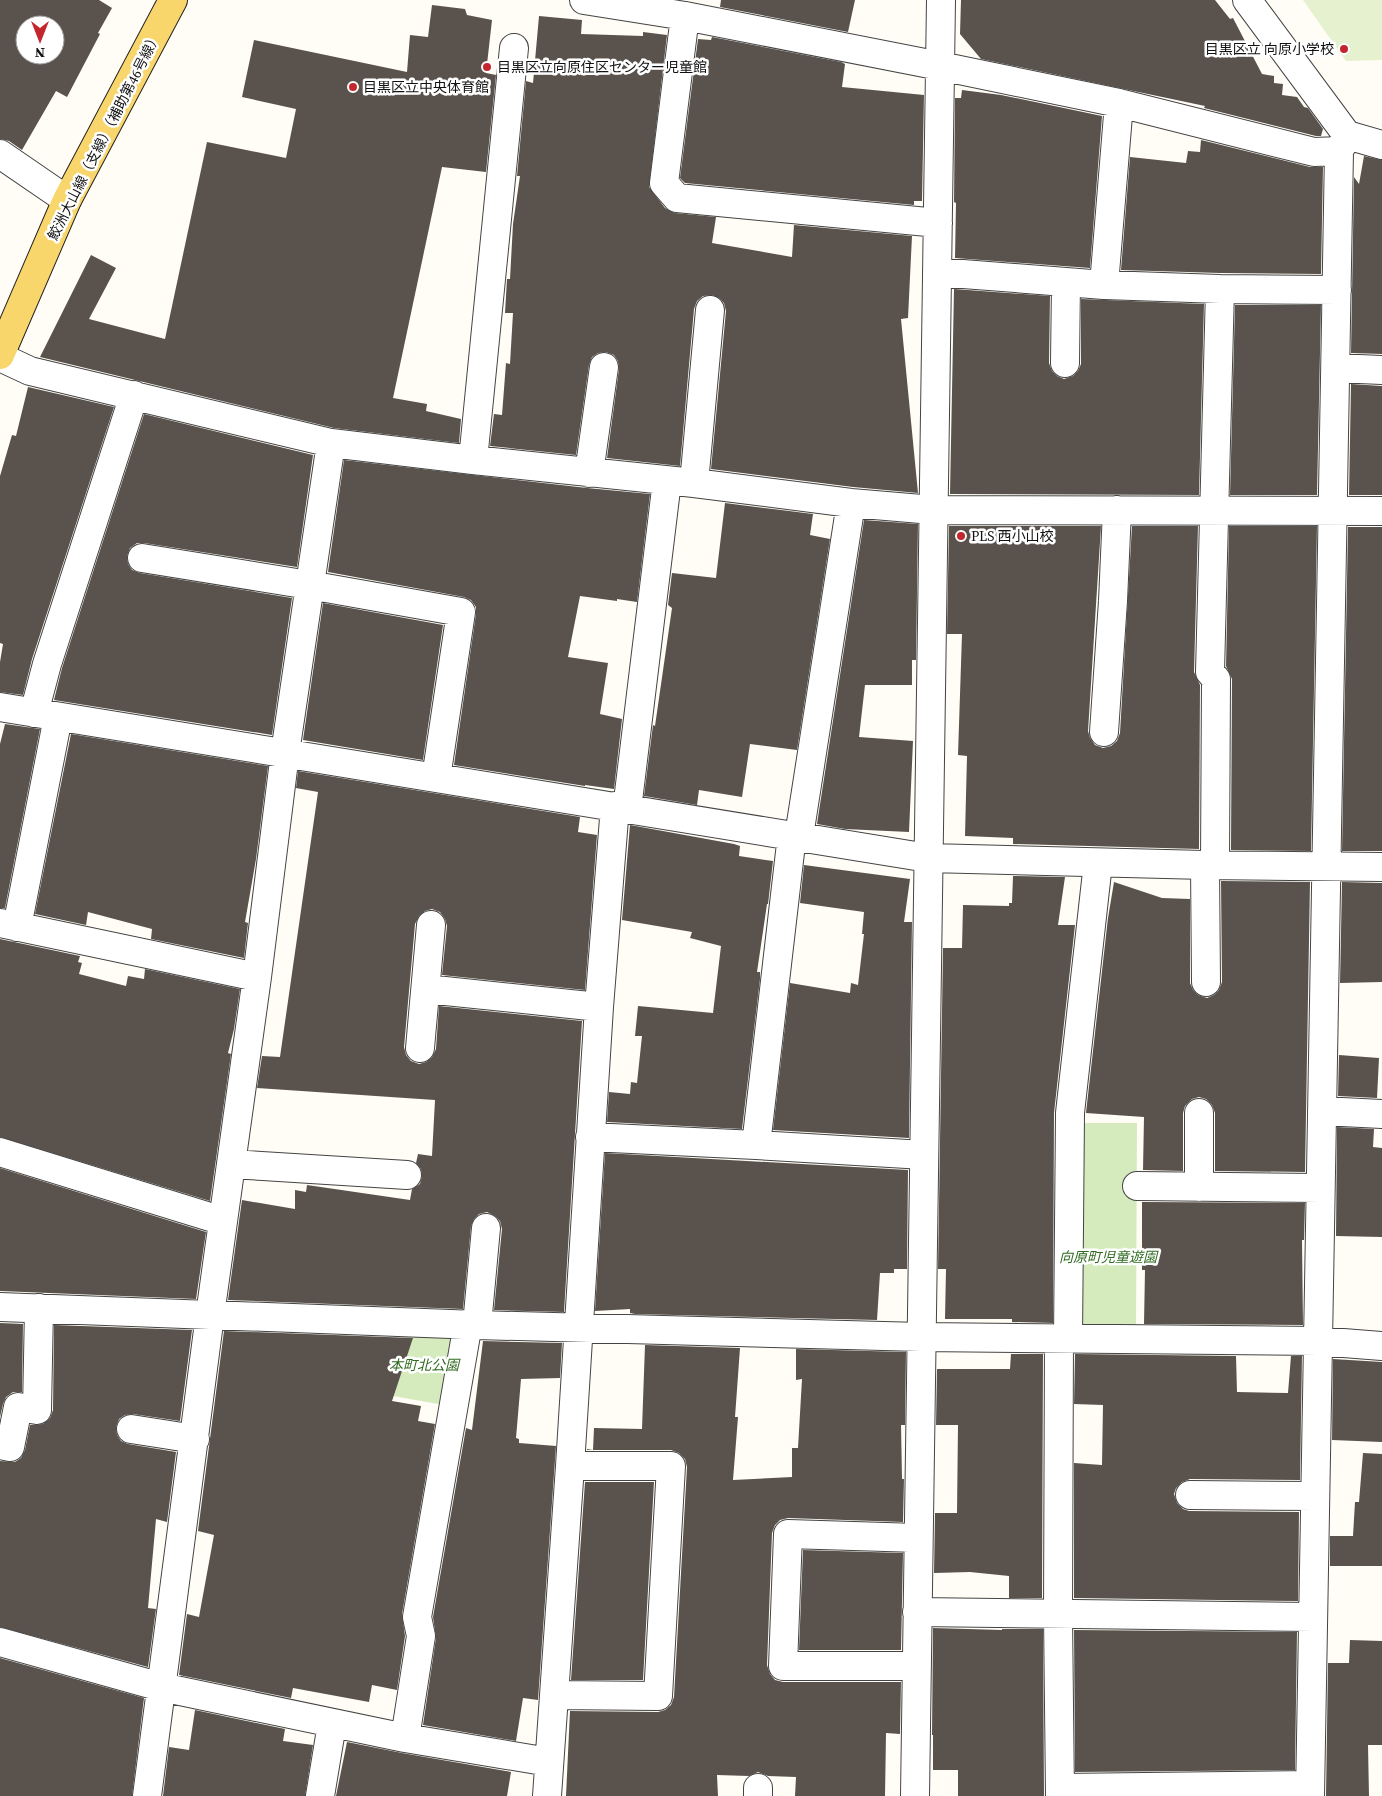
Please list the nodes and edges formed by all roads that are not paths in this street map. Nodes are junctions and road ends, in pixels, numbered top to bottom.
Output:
1 (173, 0) edge
2 (584, 0) edge
3 (941, 0) edge
4 (1248, 0) edge
5 (696, 12) edge
6 (514, 48) dead end
7 (940, 66) junction
8 (1119, 104) junction
9 (1343, 143) junction
10 (1382, 145) edge
11 (0, 154) edge
12 (68, 200) junction
13 (938, 223) junction
14 (937, 272) junction
15 (1066, 282) junction
16 (1104, 285) junction
17 (1220, 289) junction
18 (1337, 290) junction
19 (710, 310) dead end
20 (0, 356) edge
21 (1066, 364) dead end
22 (604, 367) dead end
23 (1336, 368) junction
24 (1382, 370) edge
25 (134, 395) junction
26 (331, 443) junction
27 (473, 460) junction
28 (589, 473) junction
29 (667, 480) junction
30 (694, 483) junction
31 (851, 503) junction
32 (933, 510) junction
33 (1118, 510) junction
34 (1215, 510) junction
35 (1332, 510) junction
36 (1382, 511) edge
37 (142, 558) dead end
38 (309, 585) junction
39 (0, 707) edge
40 (46, 715) junction
41 (1104, 732) dead end
42 (285, 754) junction
43 (436, 778) junction
44 (621, 808) junction
45 (795, 836) junction
46 (928, 858) junction
47 (1098, 863) junction
48 (1210, 865) junction
49 (1326, 865) junction
50 (1382, 867) edge
51 (9, 925) edge
52 (431, 925) dead end
53 (257, 977) junction
54 (1206, 982) dead end
55 (426, 989) junction
56 (599, 1007) junction
57 (420, 1048) dead end
58 (1322, 1111) junction
59 (1199, 1113) dead end
60 (1382, 1114) edge
61 (590, 1137) junction
62 (756, 1144) junction
63 (0, 1152) edge
64 (924, 1155) junction
65 (231, 1164) junction
66 (408, 1175) dead end
67 (1136, 1186) dead end
68 (1199, 1187) junction
69 (1320, 1188) junction
70 (224, 1221) junction
71 (486, 1228) dead end
72 (0, 1307) edge
73 (39, 1308) junction
74 (210, 1315) junction
75 (471, 1324) junction
76 (578, 1328) junction
77 (921, 1337) junction
78 (1064, 1338) junction
79 (1318, 1341) junction
80 (1382, 1346) edge
81 (131, 1429) dead end
82 (195, 1439) junction
83 (0, 1445) edge
84 (570, 1466) junction
85 (1190, 1495) dead end
86 (1315, 1496) junction
87 (918, 1538) junction
88 (918, 1612) junction
89 (1058, 1614) junction
90 (1313, 1617) junction
91 (0, 1642) edge
92 (917, 1666) junction
93 (161, 1687) junction
94 (555, 1694) junction
95 (332, 1724) junction
96 (405, 1738) junction
97 (549, 1762) junction
98 (1310, 1791) edge
99 (1060, 1792) edge
100 (147, 1796) edge
101 (320, 1796) edge
102 (547, 1796) edge
103 (915, 1796) edge

1 - 12 main road, 鮫洲大山線（支線）（補助第46号線）
2 - 5 street
3 - 7 street
4 - 9 street
5 - 7 street
5 - 13 street
6 - 27 street
7 - 8 street
7 - 13 street
8 - 9 street
8 - 16 street
9 - 10 street
9 - 18 street
11 - 12 street
12 - 20 main road, 鮫洲大山線（支線）（補助第46号線）
13 - 14 street
14 - 15 street
14 - 32 street
15 - 16 street
15 - 21 street
16 - 17 street
17 - 18 street
17 - 34 street
18 - 23 street
19 - 30 street
20 - 25 street
22 - 28 street
23 - 24 street
23 - 35 street
25 - 26 street
25 - 40 street
26 - 27 street
26 - 38 street
27 - 28 street
28 - 29 street
29 - 30 street
29 - 44 street
30 - 31 street
31 - 32 street
31 - 45 street
32 - 33 street
32 - 46 street
33 - 34 street
33 - 41 street
34 - 35 street
34 - 48 street
35 - 36 street
35 - 49 street
37 - 38 street
38 - 42 street
38 - 43 street
39 - 40 street
40 - 42 street
40 - 51 street
42 - 43 street
42 - 53 street
43 - 44 street
44 - 45 street
44 - 56 street
45 - 46 street
45 - 62 street
46 - 47 street
46 - 64 street
47 - 48 street
47 - 78 street
48 - 49 street
48 - 54 street
49 - 50 street
49 - 58 street
51 - 53 street
52 - 55 street
53 - 65 street
55 - 56 street
55 - 57 street
56 - 61 street
58 - 60 street
58 - 69 street
59 - 68 street
61 - 62 street
61 - 76 street
62 - 64 street
63 - 70 street
64 - 77 street
65 - 66 street
65 - 70 street
67 - 68 street
68 - 69 street
69 - 79 street
70 - 74 street
71 - 75 street
72 - 73 street
73 - 74 street
73 - 83 street
74 - 75 street
74 - 82 street
75 - 76 street
75 - 96 street
76 - 77 street
76 - 84 street
77 - 78 street
77 - 87 street
78 - 79 street
78 - 89 street
79 - 80 street
79 - 86 street
81 - 82 street
82 - 93 street
84 - 94 street
84 - 94 street
85 - 86 street
86 - 90 street
87 - 88 street
87 - 92 street
88 - 89 street
88 - 92 street
89 - 90 street
89 - 99 street
90 - 98 street
91 - 93 street
92 - 103 street
93 - 95 street
93 - 100 street
94 - 97 street
95 - 96 street
95 - 101 street
96 - 97 street
97 - 102 street
98 - 99 street

